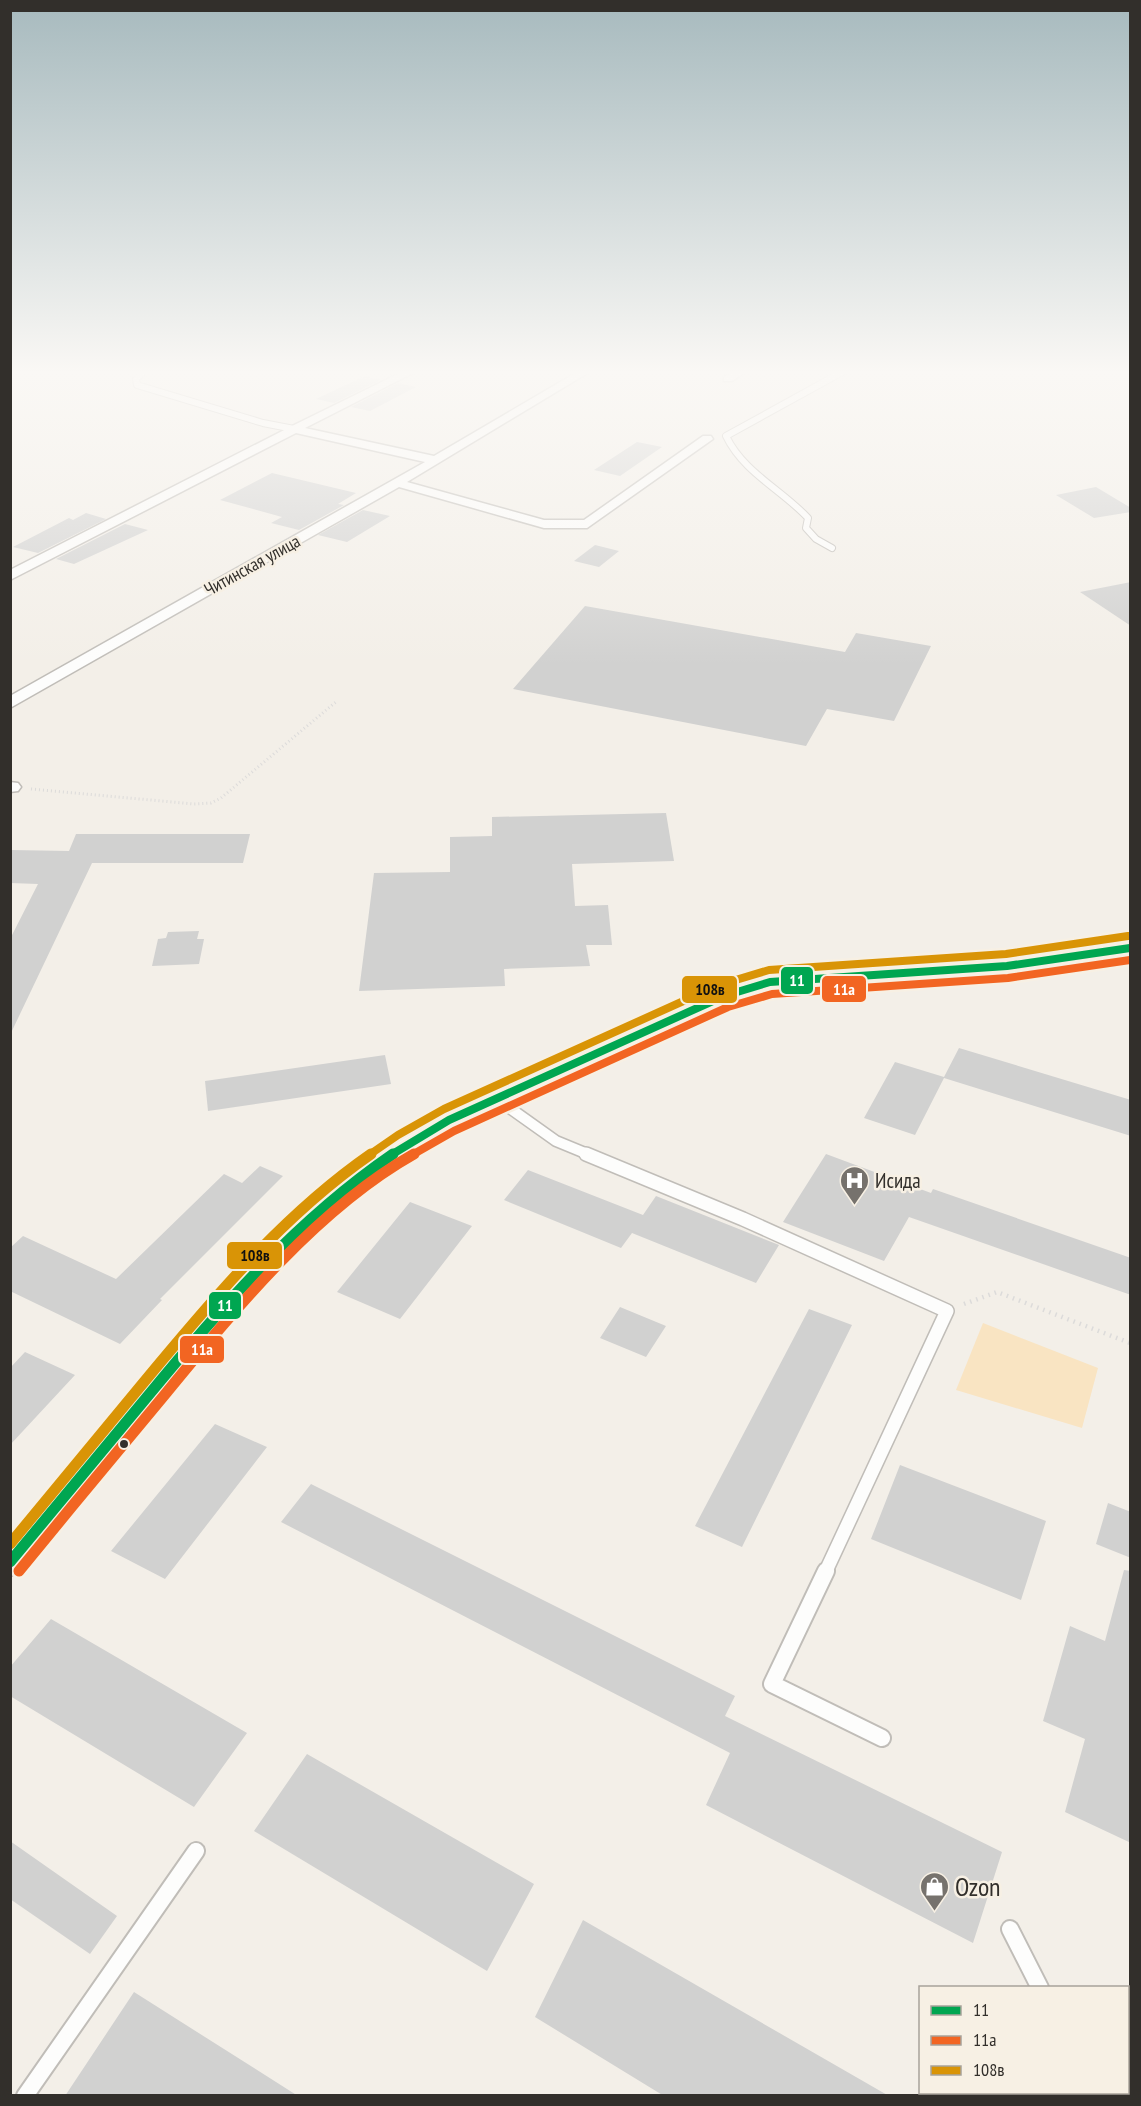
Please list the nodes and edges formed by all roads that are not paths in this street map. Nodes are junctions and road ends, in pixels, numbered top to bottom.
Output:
1 (216, 469) edge
2 (419, 469) edge
3 (665, 469) edge
4 (750, 469) edge
5 (397, 483) junction
6 (832, 548) dead end
7 (10, 576) edge
8 (10, 703) edge
9 (1131, 948) edge
10 (497, 1099) junction
11 (10, 1563) edge
12 (882, 1738) dead end
13 (196, 1851) dead end
14 (1010, 1929) dead end
15 (1039, 1986) edge
16 (25, 2096) edge

1 - 7 street
2 - 5 street, Читинская улица
3 - 5 street
4 - 6 lane
5 - 8 street, Читинская улица
9 - 10 street
10 - 11 street
10 - 12 lane
13 - 16 lane
14 - 15 lane

